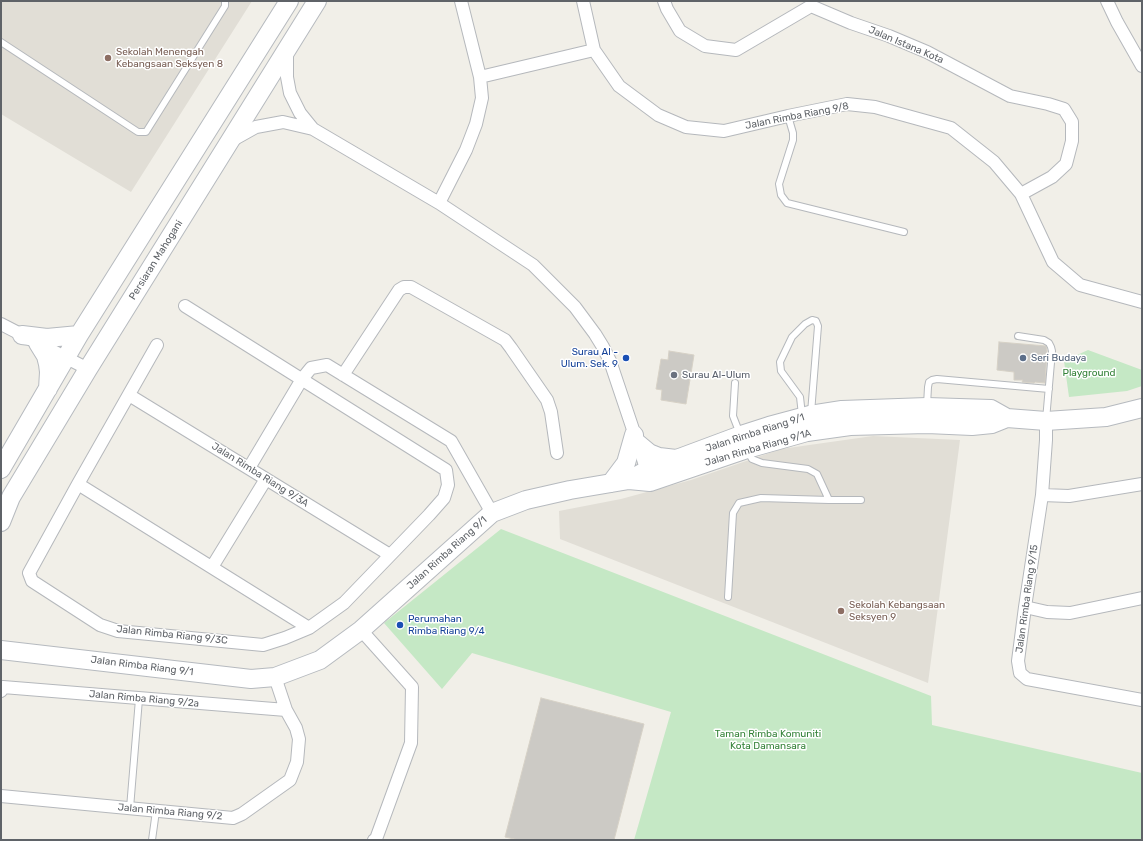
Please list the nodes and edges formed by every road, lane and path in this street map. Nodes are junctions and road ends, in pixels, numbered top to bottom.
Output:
1 (225, 1) edge
2 (289, 1) edge
3 (318, 1) edge
4 (461, 1) edge
5 (584, 1) edge
6 (664, 1) edge
7 (1107, 1) edge
8 (812, 3) edge
9 (1, 42) edge
10 (287, 50) junction
11 (594, 50) junction
12 (1142, 66) edge
13 (480, 77) junction
14 (788, 116) junction
15 (313, 129) junction
16 (230, 142) junction
17 (1021, 194) junction
18 (439, 202) junction
19 (904, 232) dead end
20 (1142, 302) edge
21 (185, 306) dead end
22 (1, 324) edge
23 (80, 335) junction
24 (1018, 336) dead end
25 (30, 339) junction
26 (157, 345) dead end
27 (66, 358) junction
28 (88, 368) junction
29 (343, 375) junction
30 (302, 379) junction
31 (735, 383) dead end
32 (48, 389) junction
33 (1048, 389) junction
34 (129, 394) junction
35 (1142, 408) edge
36 (806, 415) junction
37 (927, 416) junction
38 (1046, 421) junction
39 (636, 439) junction
40 (744, 442) junction
41 (557, 453) dead end
42 (676, 459) junction
43 (249, 468) junction
44 (1, 469) edge
45 (648, 476) junction
46 (266, 479) junction
47 (611, 483) junction
48 (78, 484) junction
49 (1142, 484) edge
50 (1042, 495) junction
51 (829, 500) junction
52 (861, 500) dead end
53 (492, 513) junction
54 (1, 522) edge
55 (390, 555) junction
56 (212, 567) junction
57 (728, 597) dead end
58 (1142, 598) edge
59 (1025, 607) junction
60 (309, 628) junction
61 (360, 630) junction
62 (1, 650) edge
63 (275, 677) junction
64 (2, 689) edge
65 (139, 699) junction
66 (1142, 700) edge
67 (286, 710) junction
68 (1, 796) edge
69 (130, 808) junction
70 (156, 811) junction
71 (152, 840) edge
72 (374, 840) edge

1 - 9 lane
2 - 23 street
3 - 10 street, Persiaran Mahogani
4 - 13 street
5 - 11 street, Jalan Rimba Riang 9/8
6 - 8 street, Jalan Istana Kota
7 - 12 street
8 - 17 street, Jalan Istana Kota
10 - 15 street
10 - 16 street, Persiaran Mahogani
11 - 13 street
11 - 14 street, Jalan Rimba Riang 9/8
13 - 18 street
14 - 17 street, Jalan Rimba Riang 9/8
14 - 19 lane
15 - 16 street
15 - 18 street
16 - 28 street, Persiaran Mahogani
17 - 20 street, Jalan Rimba Riang 9/8
18 - 39 street
21 - 30 street
22 - 25 street
23 - 25 street
23 - 27 street
24 - 33 lane
25 - 27 street
25 - 32 street
26 - 34 street
27 - 28 street
27 - 32 street
28 - 54 street, Persiaran Mahogani
29 - 30 street
29 - 41 street
29 - 53 street
30 - 43 street
30 - 55 street
31 - 40 lane
32 - 44 street
33 - 37 lane
33 - 38 lane
34 - 43 street, Jalan Rimba Riang 9/3A
34 - 48 street
35 - 38 street, Jalan Rimba Riang 9/1
36 - 36 lane
36 - 37 street, Jalan Rimba Riang 9/1
36 - 40 street, Jalan Rimba Riang 9/1
37 - 38 street, Jalan Rimba Riang 9/1
37 - 40 street, Jalan Rimba Riang 9/1A
38 - 50 street, Jalan Rimba Riang 9/15
39 - 42 street
39 - 45 street
39 - 47 street
40 - 42 street, Jalan Rimba Riang 9/1
40 - 45 street, Jalan Rimba Riang 9/1A
40 - 51 lane
42 - 45 street, Jalan Rimba Riang 9/1
43 - 46 street, Jalan Rimba Riang 9/3A
45 - 47 street, Jalan Rimba Riang 9/1
46 - 55 street, Jalan Rimba Riang 9/3A
46 - 56 street
47 - 53 street, Jalan Rimba Riang 9/1
48 - 56 street
48 - 60 street, Jalan Rimba Riang 9/3C
49 - 50 street
50 - 59 street, Jalan Rimba Riang 9/15
51 - 52 lane
51 - 57 lane
53 - 61 street, Jalan Rimba Riang 9/1
55 - 60 street
56 - 60 street
58 - 59 street
59 - 66 street, Jalan Rimba Riang 9/15
61 - 63 street, Jalan Rimba Riang 9/1
61 - 72 street
62 - 63 street, Jalan Rimba Riang 9/1
63 - 67 street, Jalan Rimba Riang 9/2
64 - 65 street, Jalan Rimba Riang 9/2a
65 - 67 street, Jalan Rimba Riang 9/2a
65 - 69 lane
67 - 70 street, Jalan Rimba Riang 9/2
68 - 69 street, Jalan Rimba Riang 9/2
69 - 70 street, Jalan Rimba Riang 9/2
70 - 71 lane

